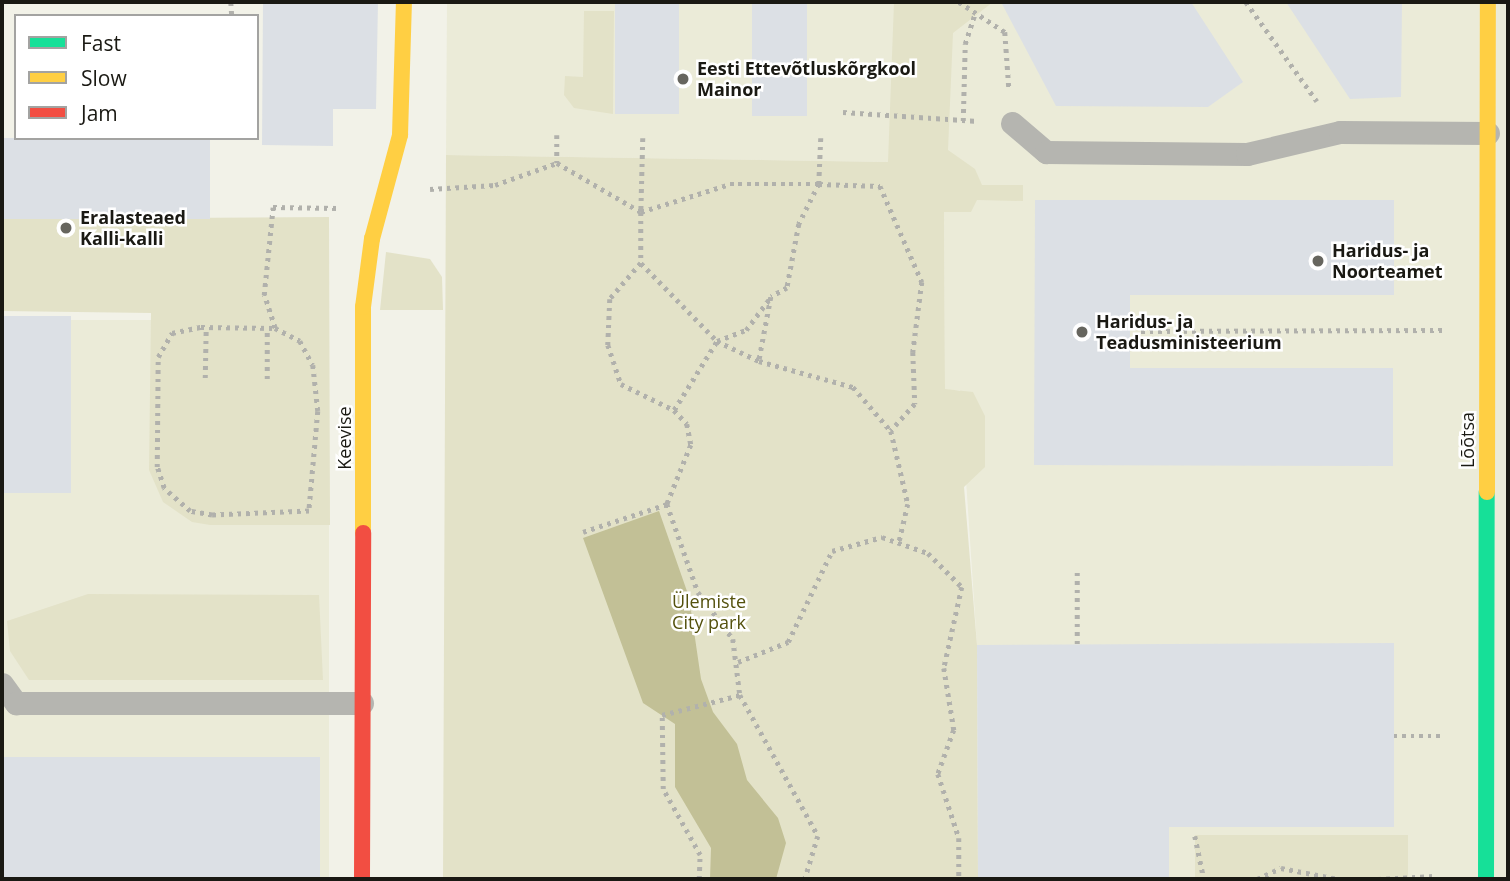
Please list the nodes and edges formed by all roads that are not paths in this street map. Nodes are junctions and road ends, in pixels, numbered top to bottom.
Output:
1 (404, 2) edge
2 (1488, 2) edge
3 (1012, 123) road end
4 (1488, 133) junction
5 (2, 684) edge
6 (362, 703) junction
7 (362, 879) edge
8 (1486, 879) edge

1 - 6 street, Keevise
2 - 4 street, Lõõtsa
3 - 4 lane
4 - 8 street, Lõõtsa
5 - 6 lane
6 - 7 street, Keevise

